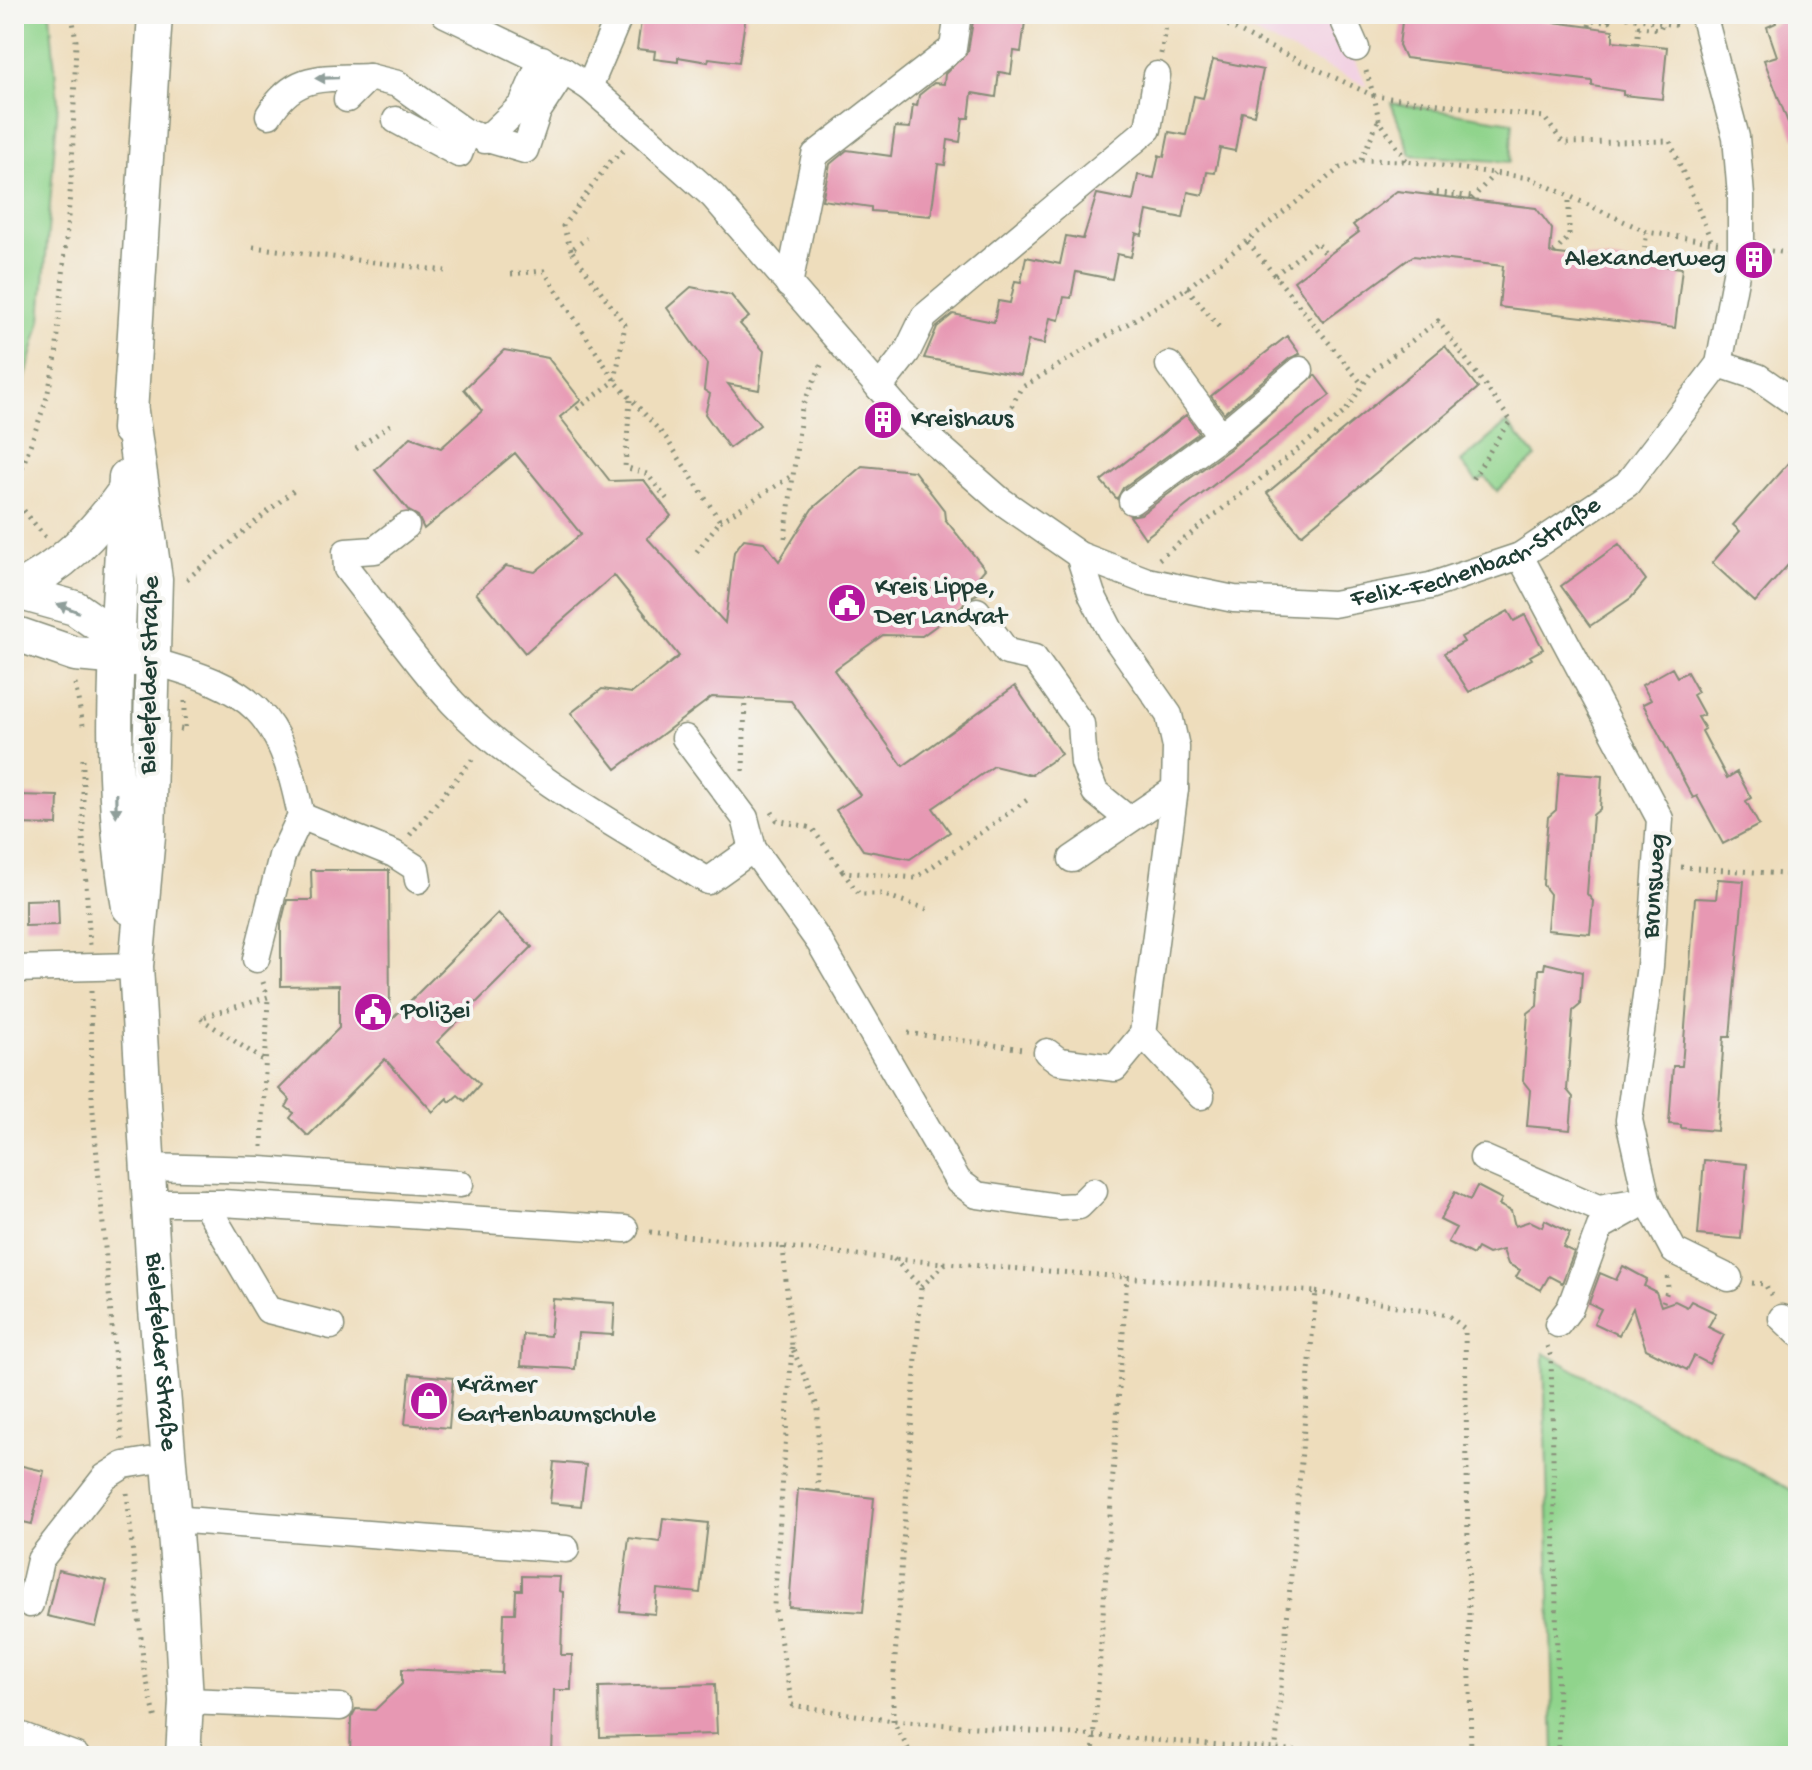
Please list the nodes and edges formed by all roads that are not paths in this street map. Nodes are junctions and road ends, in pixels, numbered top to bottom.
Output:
1 (155, 14) edge
2 (445, 14) edge
3 (620, 14) edge
4 (958, 14) edge
5 (1341, 14) edge
6 (1703, 14) edge
7 (1356, 48) dead end
8 (553, 65) junction
9 (1157, 75) road end
10 (369, 77) junction
11 (589, 87) junction
12 (347, 99) dead end
13 (269, 115) dead end
14 (396, 120) dead end
15 (476, 136) junction
16 (789, 285) junction
17 (1719, 364) junction
18 (1300, 370) dead end
19 (879, 388) junction
20 (1174, 398) dead end
21 (130, 405) junction
22 (1798, 405) edge
23 (1221, 436) junction
24 (126, 491) junction
25 (1132, 501) dead end
26 (406, 526) dead end
27 (1079, 555) junction
28 (1520, 556) junction
29 (14, 590) edge
30 (977, 611) dead end
31 (14, 633) edge
32 (115, 647) junction
33 (151, 661) junction
34 (685, 738) dead end
35 (1175, 789) junction
36 (301, 816) junction
37 (1128, 819) junction
38 (753, 849) junction
39 (1072, 859) dead end
40 (418, 880) dead end
41 (136, 956) junction
42 (256, 959) road end
43 (14, 969) edge
44 (1143, 1034) junction
45 (1047, 1052) road end
46 (1201, 1096) dead end
47 (1483, 1158) dead end
48 (148, 1167) junction
49 (460, 1184) dead end
50 (1094, 1191) dead end
51 (1647, 1200) junction
52 (150, 1203) junction
53 (205, 1203) junction
54 (625, 1229) road end
55 (1729, 1278) dead end
56 (1558, 1324) road end
57 (331, 1326) dead end
58 (167, 1458) junction
59 (172, 1519) junction
60 (566, 1549) dead end
61 (30, 1604) dead end
62 (186, 1701) junction
63 (340, 1707) dead end
64 (14, 1733) edge
65 (183, 1750) edge
66 (76, 1756) edge

1 - 21 main road, Bielefelder Straße
2 - 8 street, Felix-Fechenbach-Straße
3 - 11 street
4 - 16 street
5 - 7 street
6 - 17 street, Felix-Fechenbach-Straße
8 - 11 street, Felix-Fechenbach-Straße
8 - 15 street
8 - 15 street
9 - 19 street
10 - 12 street
10 -> 13 street
10 - 15 street
11 - 16 street, Felix-Fechenbach-Straße
14 - 15 street
16 - 19 street, Felix-Fechenbach-Straße
17 - 22 street
17 - 28 street, Felix-Fechenbach-Straße
18 - 23 street
19 - 27 street, Felix-Fechenbach-Straße
20 - 23 street
21 - 24 main road, Bielefelder Straße
21 - 33 main road, Bielefelder Straße
23 - 25 street
24 - 29 main road
24 - 32 main road, Bielefelder Straße
26 - 38 street
27 - 28 street, Felix-Fechenbach-Straße
27 - 35 street
28 - 51 street, Brunsweg
32 -> 29 main road
30 - 37 street
31 - 32 main road
32 - 33 main road
32 -> 41 main road, Bielefelder Straße
33 - 36 street
33 - 41 main road, Bielefelder Straße
34 - 38 street
35 - 37 street
35 - 44 street
36 - 40 street
36 - 42 street
37 - 39 street
38 - 50 street
41 - 43 street
41 - 48 main road, Bielefelder Straße
44 - 45 street
44 - 46 street
47 - 51 street
48 - 49 street
48 - 52 main road, Bielefelder Straße
51 - 55 street, Brunsweg
51 - 56 street
52 - 53 street
52 - 58 main road, Bielefelder Straße
53 - 54 street
53 - 57 street
58 - 59 main road, Bielefelder Straße
58 - 61 street
59 - 60 street
59 - 62 main road, Bielefelder Straße
62 - 63 street
62 - 65 main road, Bielefelder Straße
64 - 66 street

